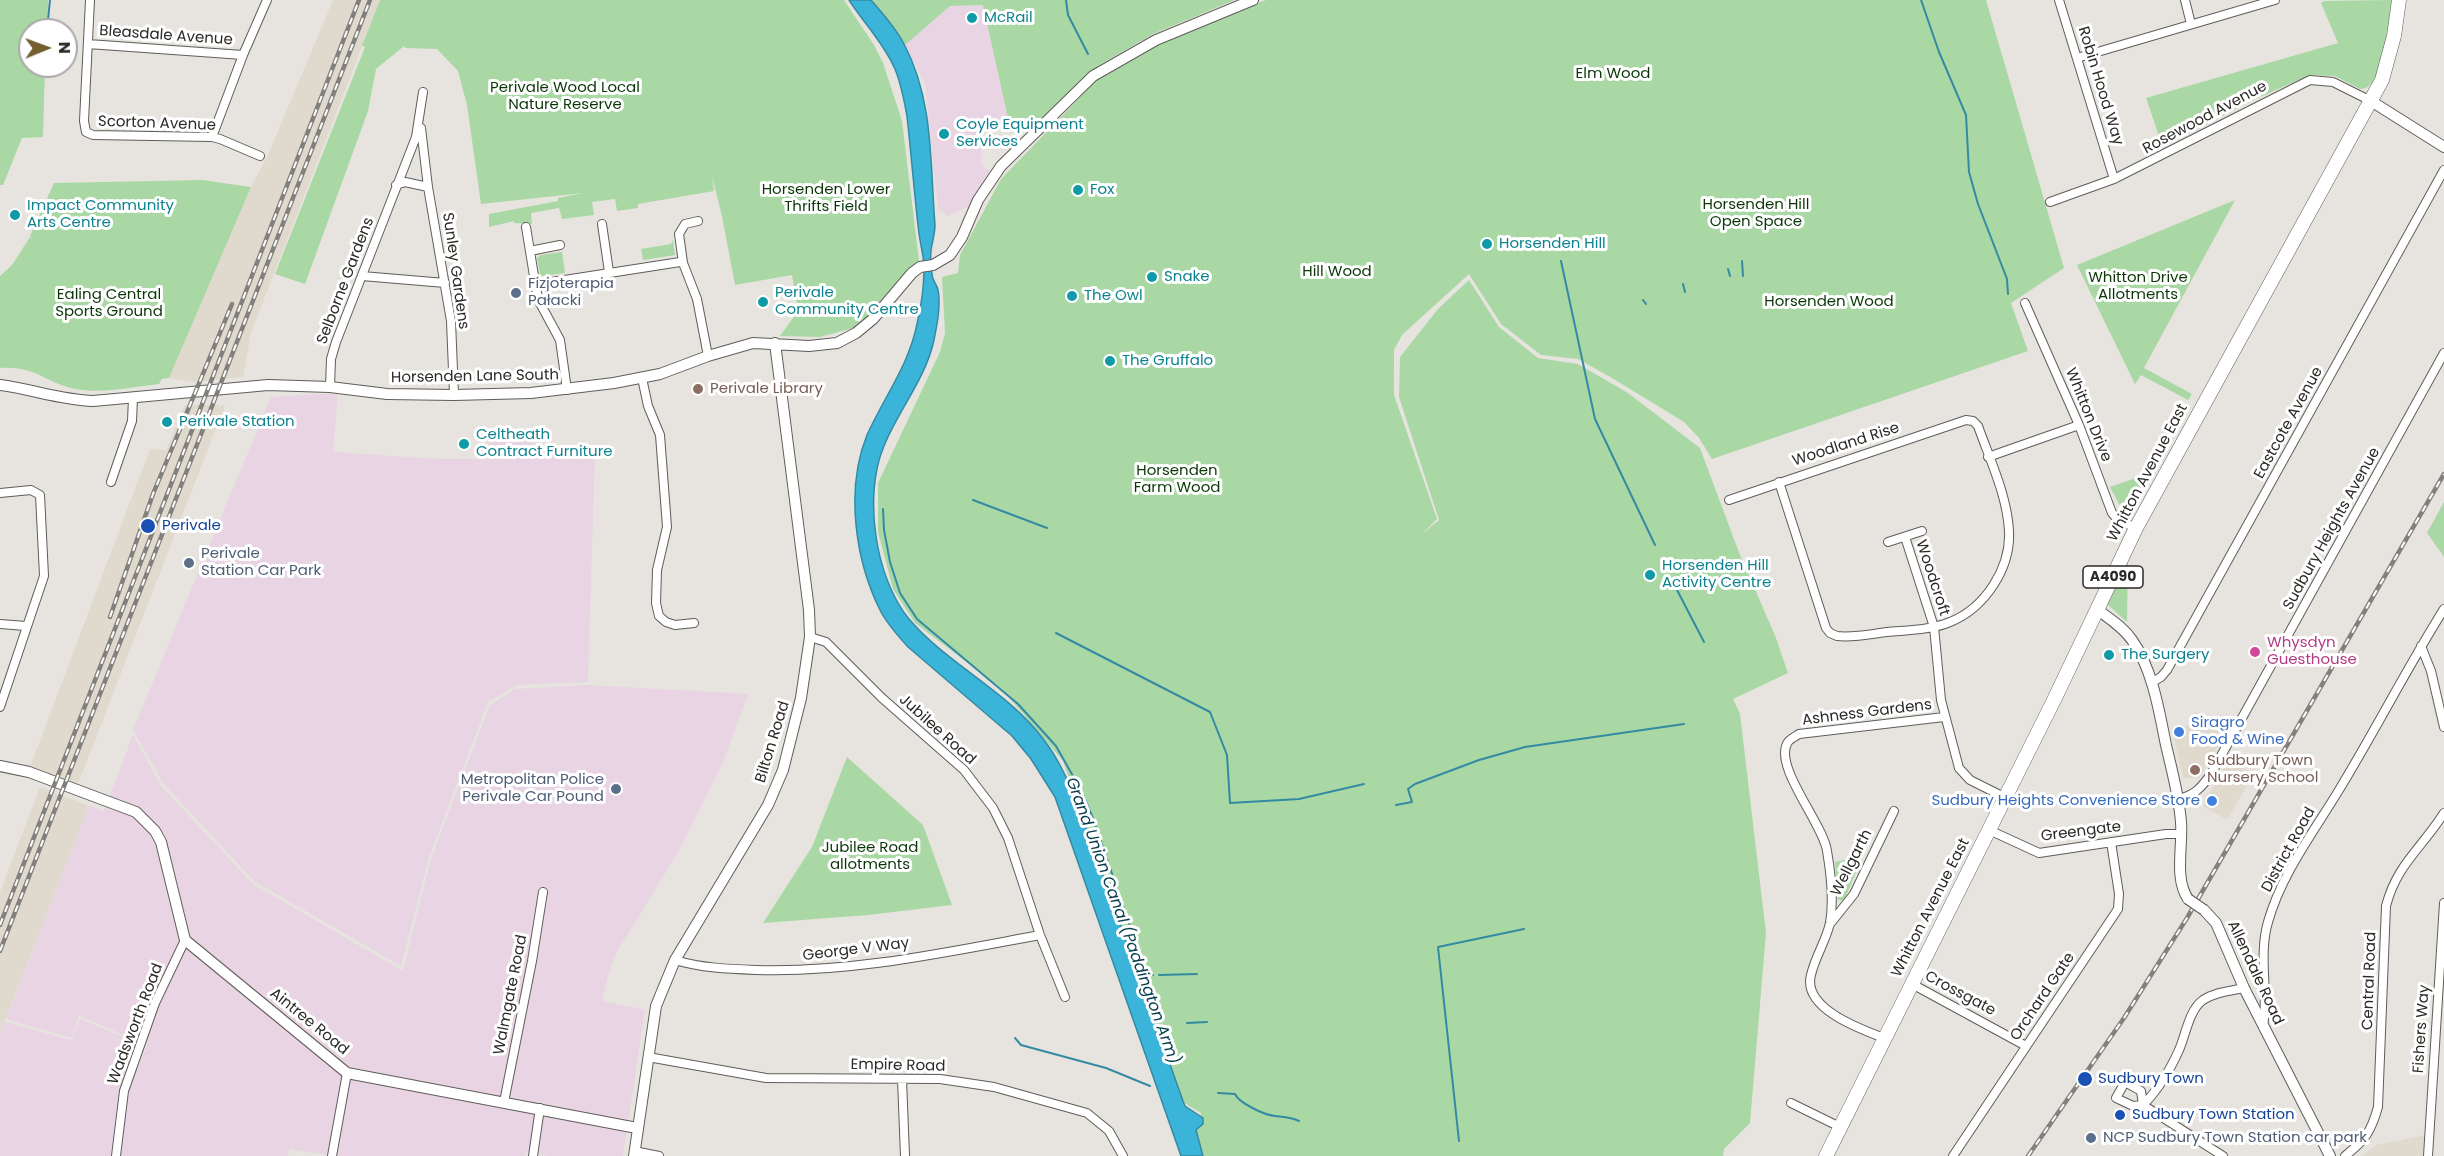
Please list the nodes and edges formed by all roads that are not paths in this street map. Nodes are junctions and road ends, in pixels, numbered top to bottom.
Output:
1 (90, 0) edge
2 (267, 0) edge
3 (1253, 0) edge
4 (2059, 0) edge
5 (2185, 0) edge
6 (2276, 0) edge
7 (2399, 0) edge
8 (2191, 24) junction
9 (88, 44) junction
10 (243, 55) junction
11 (2077, 58) junction
12 (423, 92) joint
13 (2371, 102) junction
14 (212, 137) junction
15 (2444, 147) edge
16 (260, 156) dead end
17 (2444, 170) edge
18 (2114, 179) junction
19 (396, 185) junction
20 (428, 188) junction
21 (2050, 202) dead end
22 (698, 221) dead end
23 (602, 224) dead end
24 (526, 227) dead end
25 (560, 246) dead end
26 (530, 251) junction
27 (683, 263) junction
28 (609, 272) junction
29 (362, 276) junction
30 (445, 283) junction
31 (537, 285) junction
32 (2025, 303) dead end
33 (775, 343) junction
34 (2444, 352) edge
35 (708, 356) junction
36 (642, 378) junction
37 (0, 385) edge
38 (330, 387) junction
39 (567, 390) junction
40 (454, 395) junction
41 (134, 398) junction
42 (2079, 425) junction
43 (1989, 457) junction
44 (111, 482) dead end
45 (1779, 482) junction
46 (0, 493) edge
47 (1729, 500) dead end
48 (2136, 528) junction
49 (1922, 531) dead end
50 (1905, 537) junction
51 (1888, 542) dead end
52 (2444, 609) edge
53 (2098, 610) junction
54 (694, 623) dead end
55 (0, 624) edge
56 (26, 626) junction
57 (1934, 627) junction
58 (810, 637) junction
59 (2421, 646) junction
60 (2151, 683) junction
61 (0, 707) edge
62 (1944, 717) junction
63 (2444, 728) edge
64 (0, 766) edge
65 (2004, 797) junction
66 (2178, 799) junction
67 (1894, 811) dead end
68 (2444, 813) edge
69 (1989, 830) junction
70 (2181, 834) junction
71 (2111, 843) junction
72 (543, 892) dead end
73 (2444, 903) edge
74 (1830, 924) junction
75 (1040, 935) junction
76 (184, 940) junction
77 (675, 960) junction
78 (1912, 984) junction
79 (2244, 988) junction
80 (1065, 997) dead end
81 (2263, 1026) junction
82 (1884, 1038) junction
83 (2026, 1046) junction
84 (648, 1057) junction
85 (347, 1073) junction
86 (902, 1079) junction
87 (504, 1102) junction
88 (1791, 1103) dead end
89 (540, 1108) junction
90 (1840, 1127) junction
91 (638, 1128) junction
92 (634, 1154) edge
93 (116, 1156) edge
94 (332, 1156) edge
95 (532, 1156) edge
96 (659, 1156) edge
97 (905, 1156) edge
98 (1123, 1156) edge
99 (1826, 1156) edge
100 (1953, 1156) edge
101 (2223, 1156) edge
102 (2330, 1156) edge
103 (2345, 1156) edge
104 (2428, 1156) edge

1 - 9 street
2 - 10 street
3 - 33 street, Horsenden Lane South
4 - 11 street, Robin Hood Way
5 - 8 street
6 - 8 street
7 - 13 main road, Whitton Avenue East / A4090
8 - 11 street
9 - 10 street, Bleasdale Avenue
9 - 14 street, Scorton Avenue
10 - 14 street
11 - 18 street, Robin Hood Way
12 - 19 street, Selborne Gardens
12 - 20 street, Sunley Gardens
13 - 15 street
13 - 18 street, Rosewood Avenue
13 - 48 main road, Whitton Avenue East / A4090
14 - 16 street, Scorton Avenue
17 - 60 street, Eastcote Avenue
18 - 21 street, Rosewood Avenue
19 - 20 street
19 - 29 street, Selborne Gardens
20 - 30 street, Sunley Gardens
22 - 27 street
23 - 28 street
24 - 26 street
25 - 26 street
26 - 31 street
27 - 28 street
27 - 35 street
28 - 31 street
29 - 30 street
29 - 38 street, Selborne Gardens
30 - 40 street, Sunley Gardens
31 - 39 street
32 - 42 street, Whitton Drive
33 - 35 street, Horsenden Lane South
33 - 58 street, Bilton Road
34 - 66 street, Sudbury Heights Avenue
35 - 36 street, Horsenden Lane South
36 - 39 street, Horsenden Lane South
36 - 54 street
37 - 41 street, Horsenden Lane South
38 - 40 street, Horsenden Lane South
38 - 41 street, Horsenden Lane South
39 - 40 street, Horsenden Lane South
41 - 44 street
42 - 43 street
42 - 48 street, Whitton Drive
43 - 45 street, Woodland Rise
43 - 57 street
45 - 47 street, Woodland Rise
45 - 57 street
46 - 56 street
48 - 53 main road, Whitton Avenue East / A4090
49 - 50 street, Woodcroft
50 - 51 street, Woodcroft
50 - 57 street, Woodcroft
52 - 59 street, District Road
53 - 60 street, Allendale Road
53 - 65 main road, Whitton Avenue East / A4090
55 - 56 street
56 - 61 street
57 - 62 street, Ashness Gardens
58 - 75 street, Jubilee Road
58 - 77 street, Bilton Road
59 - 63 street
59 - 81 street, District Road
60 - 66 street, Allendale Road
62 - 65 street, Ashness Gardens
62 - 74 street, Ashness Gardens
64 - 76 street
65 - 69 main road, Whitton Avenue East / A4090
66 - 70 street, Allendale Road
67 - 74 street, Wellgarth
68 - 103 street, Central Road
69 - 71 street, Greengate
69 - 78 main road, Whitton Avenue East / A4090
70 - 71 street, Greengate
70 - 79 street, Allendale Road, bridge
71 - 83 street, Orchard Gate
72 - 87 street, Walmgate Road
73 - 104 street, Fishers Way
74 - 82 street, Ashness Gardens
75 - 77 street, George V Way
75 - 80 street, Jubilee Road
76 - 85 street, Aintree Road
76 - 93 street, Wadsworth Road
77 - 84 street, Bilton Road
78 - 82 main road, Whitton Avenue East / A4090
78 - 83 street, Crossgate
79 - 81 street, Allendale Road
79 - 101 street
81 - 102 street, Allendale Road
82 - 90 main road, Whitton Avenue East / A4090
83 - 100 street, Orchard Gate
84 - 86 street, Empire Road
84 - 91 street, Bilton Road
85 - 87 street, Aintree Road
85 - 94 street
86 - 97 street
86 - 98 street, Empire Road
87 - 89 street, Aintree Road
88 - 90 street
89 - 91 street, Aintree Road
89 - 95 street
90 - 99 main road, Whitton Avenue East / A4090
91 - 92 street, Bilton Road
92 - 96 street

